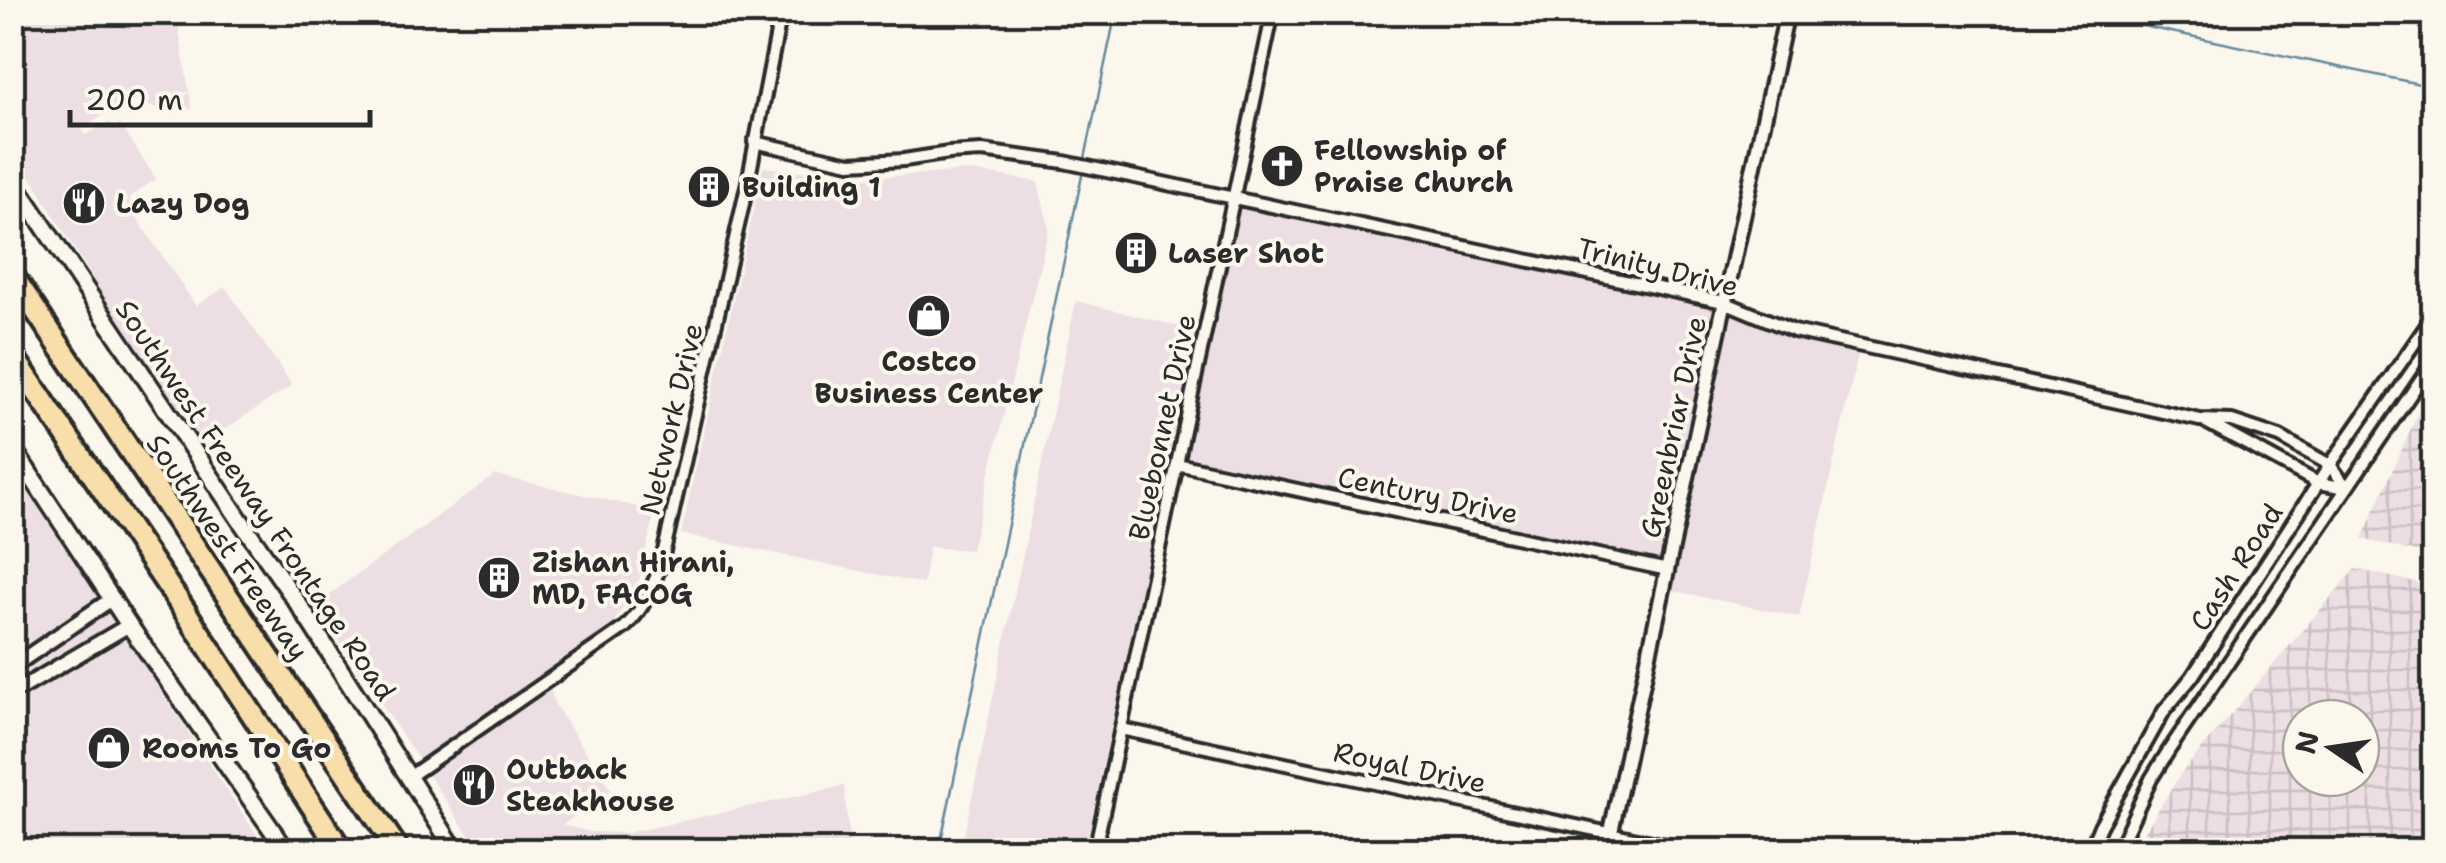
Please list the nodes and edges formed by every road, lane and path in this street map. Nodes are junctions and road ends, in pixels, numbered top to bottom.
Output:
1 (781, 12) edge
2 (1273, 12) edge
3 (1787, 12) edge
4 (754, 142) junction
5 (12, 179) edge
6 (1234, 197) junction
7 (12, 275) edge
8 (1724, 302) junction
9 (2434, 316) edge
10 (12, 355) edge
11 (2434, 360) edge
12 (2200, 420) junction
13 (12, 447) edge
14 (1177, 464) junction
15 (2330, 465) junction
16 (2318, 483) junction
17 (2347, 488) junction
18 (1668, 570) junction
19 (113, 598) junction
20 (129, 625) junction
21 (12, 667) edge
22 (2192, 677) junction
23 (12, 688) edge
24 (2211, 691) junction
25 (1121, 729) junction
26 (409, 777) junction
27 (2124, 781) junction
28 (2145, 793) junction
29 (1610, 834) junction
30 (286, 850) edge
31 (341, 850) edge
32 (398, 850) edge
33 (456, 850) edge
34 (1095, 850) edge
35 (1607, 850) edge
36 (1689, 850) edge
37 (2090, 850) edge
38 (2118, 850) edge

1 - 4 street, Network Drive
2 - 6 street, Bluebonnet Drive
3 - 8 street, Greenbriar Drive
4 - 6 street, Trinity Drive
4 - 26 street, Network Drive
5 - 26 main road, Southwest Freeway Frontage Road
6 - 8 street, Trinity Drive
6 - 14 street, Bluebonnet Drive
7 - 32 highway, Southwest Freeway
8 - 12 street, Trinity Drive
8 - 18 street, Greenbriar Drive
9 - 15 street, Cash Road
10 - 31 highway
11 - 17 street, Cash Road
12 - 15 street, Trinity Drive
12 - 16 street, Trinity Drive
13 - 19 main road
14 - 18 street, Century Drive
14 - 25 street, Bluebonnet Drive
15 - 16 street, Cash Road
15 - 17 street, Trinity Drive
16 - 17 street, Trinity Drive
16 - 22 street, Cash Road
17 - 24 street, Cash Road
18 - 29 street, Greenbriar Drive
19 - 20 main road
19 - 21 street
20 - 23 street
20 - 30 main road
22 - 24 street
22 - 27 street, Cash Road
24 - 28 street, Cash Road
25 - 29 street, Royal Drive
25 - 34 street, Bluebonnet Drive
26 - 33 main road, Southwest Freeway Frontage Road
27 - 28 street
27 - 37 street, Cash Road
28 - 38 street, Cash Road
29 - 35 street, Greenbriar Drive
29 - 36 street, Royal Drive

